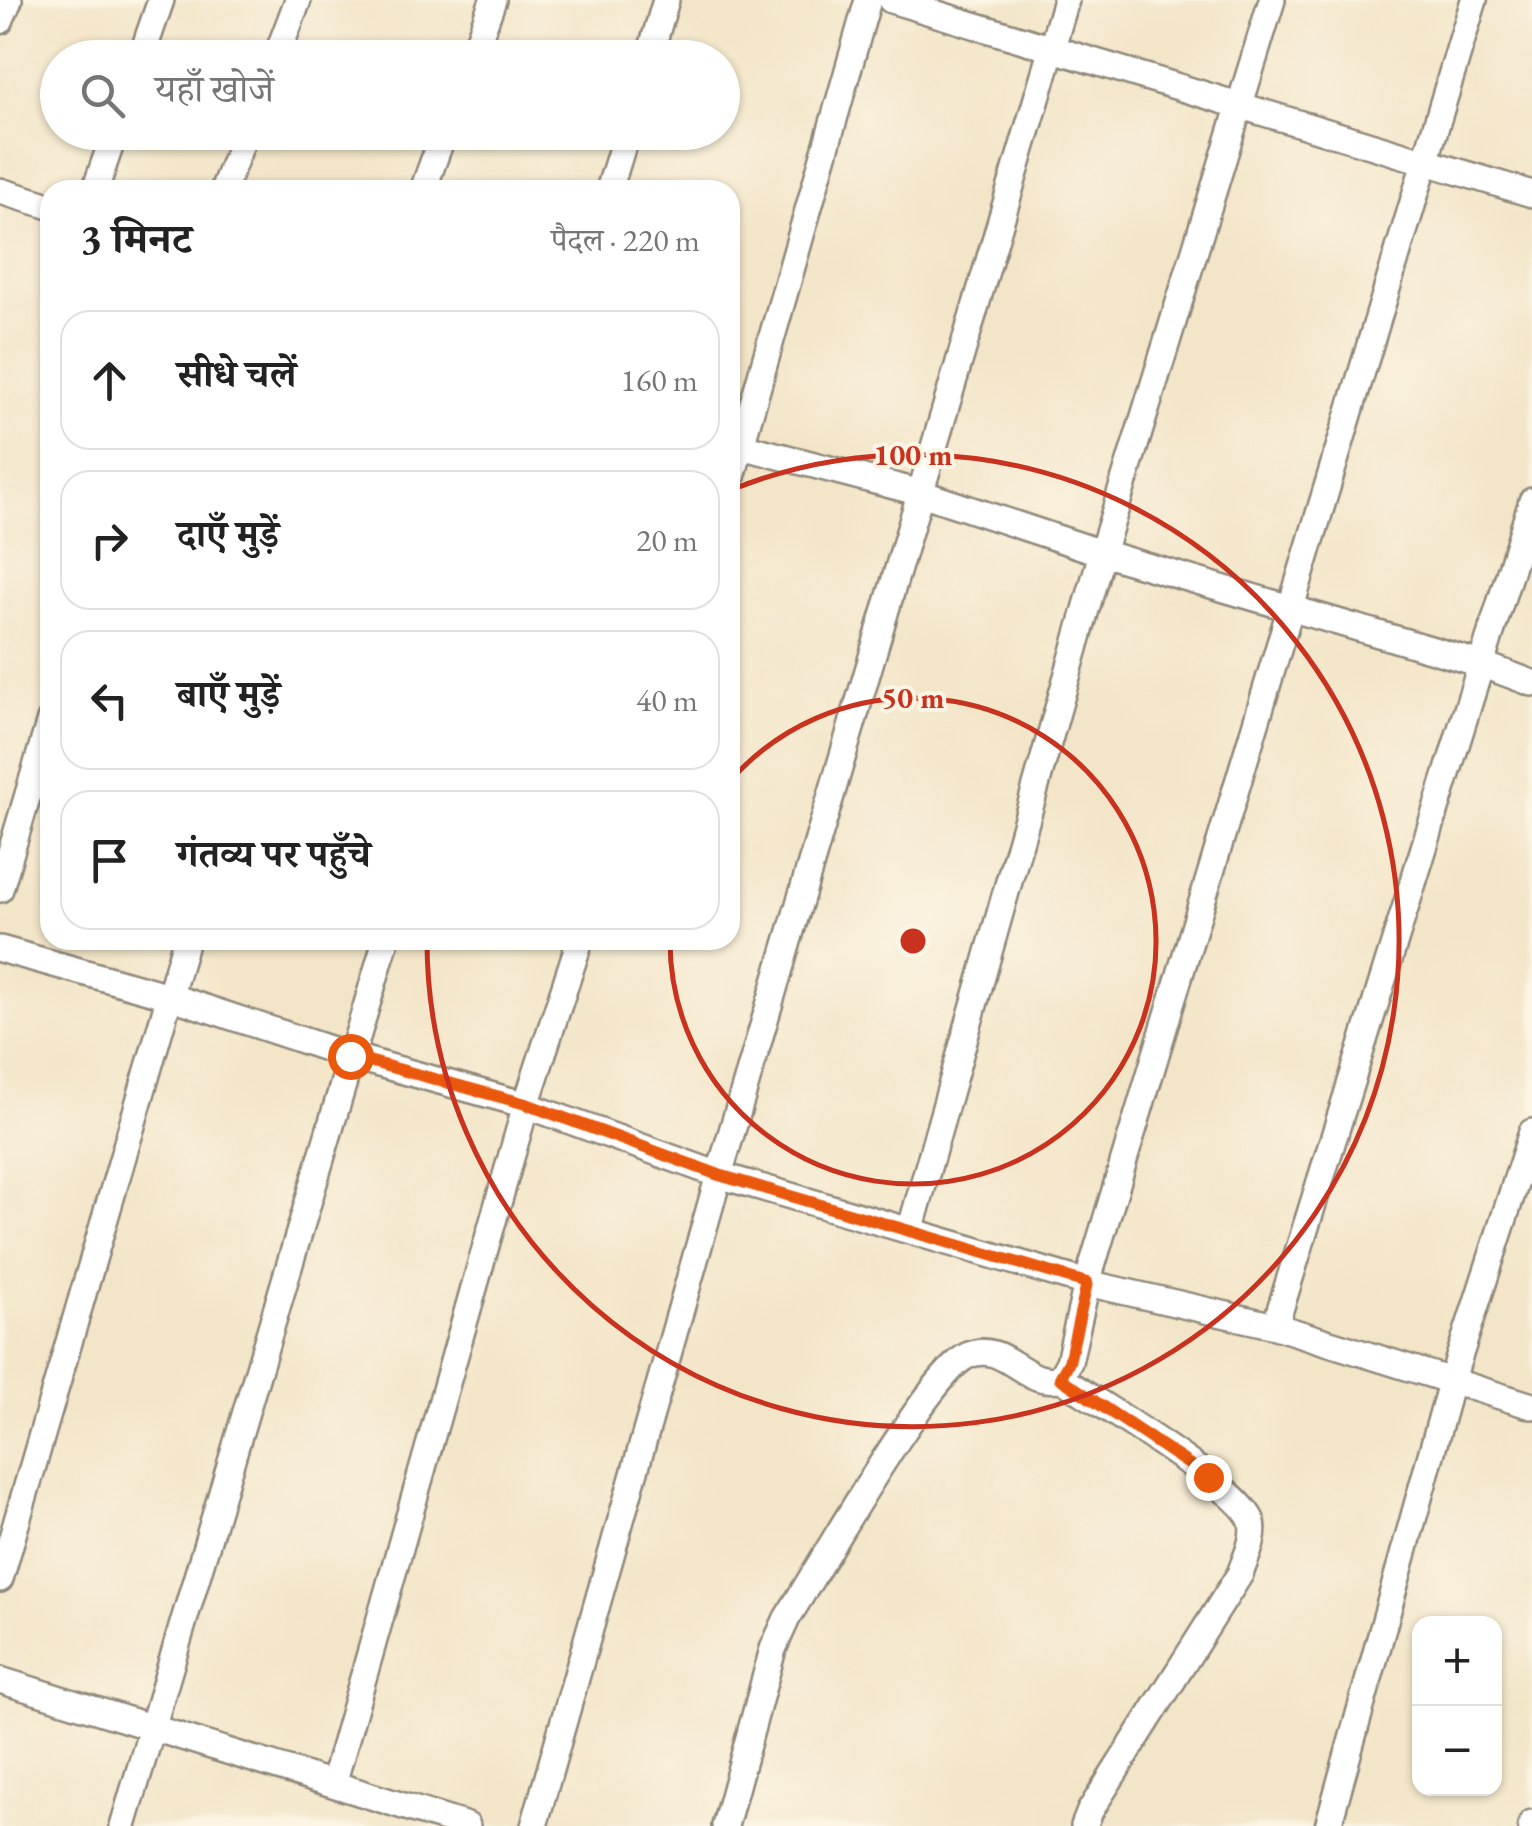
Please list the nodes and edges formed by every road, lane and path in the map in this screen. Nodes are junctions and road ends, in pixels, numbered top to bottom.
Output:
1 (9, 0) edge
2 (161, 0) edge
3 (298, 0) edge
4 (493, 0) edge
5 (666, 0) edge
6 (868, 0) edge
7 (891, 0) edge
8 (1066, 0) edge
9 (1272, 0) edge
10 (1474, 0) edge
11 (0, 21) edge
12 (147, 40) edge
13 (283, 40) edge
14 (479, 40) edge
15 (654, 40) edge
16 (1053, 49) junction
17 (1241, 106) junction
18 (109, 150) edge
19 (239, 150) edge
20 (437, 150) edge
21 (621, 150) edge
22 (1423, 161) junction
23 (98, 180) edge
24 (227, 180) edge
25 (427, 180) edge
26 (612, 180) edge
27 (0, 191) edge
28 (1532, 194) edge
29 (40, 203) edge
30 (740, 432) edge
31 (740, 446) edge
32 (921, 493) junction
33 (1532, 501) edge
34 (1102, 554) junction
35 (1289, 608) junction
36 (1481, 664) junction
37 (1532, 683) edge
38 (40, 754) edge
39 (0, 889) edge
40 (0, 949) edge
41 (183, 950) edge
42 (383, 950) edge
43 (577, 950) edge
44 (169, 996) junction
45 (350, 1056) junction
46 (526, 1104) junction
47 (1532, 1132) edge
48 (719, 1175) junction
49 (910, 1232) junction
50 (1087, 1283) junction
51 (1276, 1326) junction
52 (1060, 1378) junction
53 (1452, 1379) junction
54 (1532, 1406) edge
55 (0, 1578) edge
56 (0, 1680) edge
57 (152, 1728) junction
58 (334, 1784) junction
59 (123, 1826) edge
60 (467, 1826) edge
61 (534, 1826) edge
62 (725, 1826) edge
63 (1084, 1826) edge
64 (1328, 1826) edge

1 - 11 street
2 - 12 street
3 - 13 street
4 - 14 street
5 - 15 street
6 - 30 street
7 - 16 street
8 - 16 street
9 - 17 street
10 - 22 street
16 - 17 street
16 - 32 street
17 - 22 street
17 - 34 street
18 - 23 street
19 - 24 street
20 - 25 street
21 - 26 street
22 - 28 street
22 - 35 street
27 - 29 street
31 - 32 street
32 - 34 street
32 - 48 street
33 - 36 street
34 - 35 street
34 - 49 street
35 - 36 street
35 - 50 street
36 - 37 street
36 - 51 street
38 - 39 street
40 - 44 street
41 - 44 street
42 - 45 street
43 - 46 street
44 - 45 street
44 - 55 street
45 - 46 street
45 - 57 street
46 - 48 street
46 - 58 street
47 - 53 street
48 - 49 street
48 - 61 street
49 - 50 street
50 - 51 street
50 - 52 street
51 - 53 street
52 - 62 street
52 - 63 street
53 - 54 street
53 - 64 street
56 - 57 street
57 - 58 street
57 - 59 street
58 - 60 street

